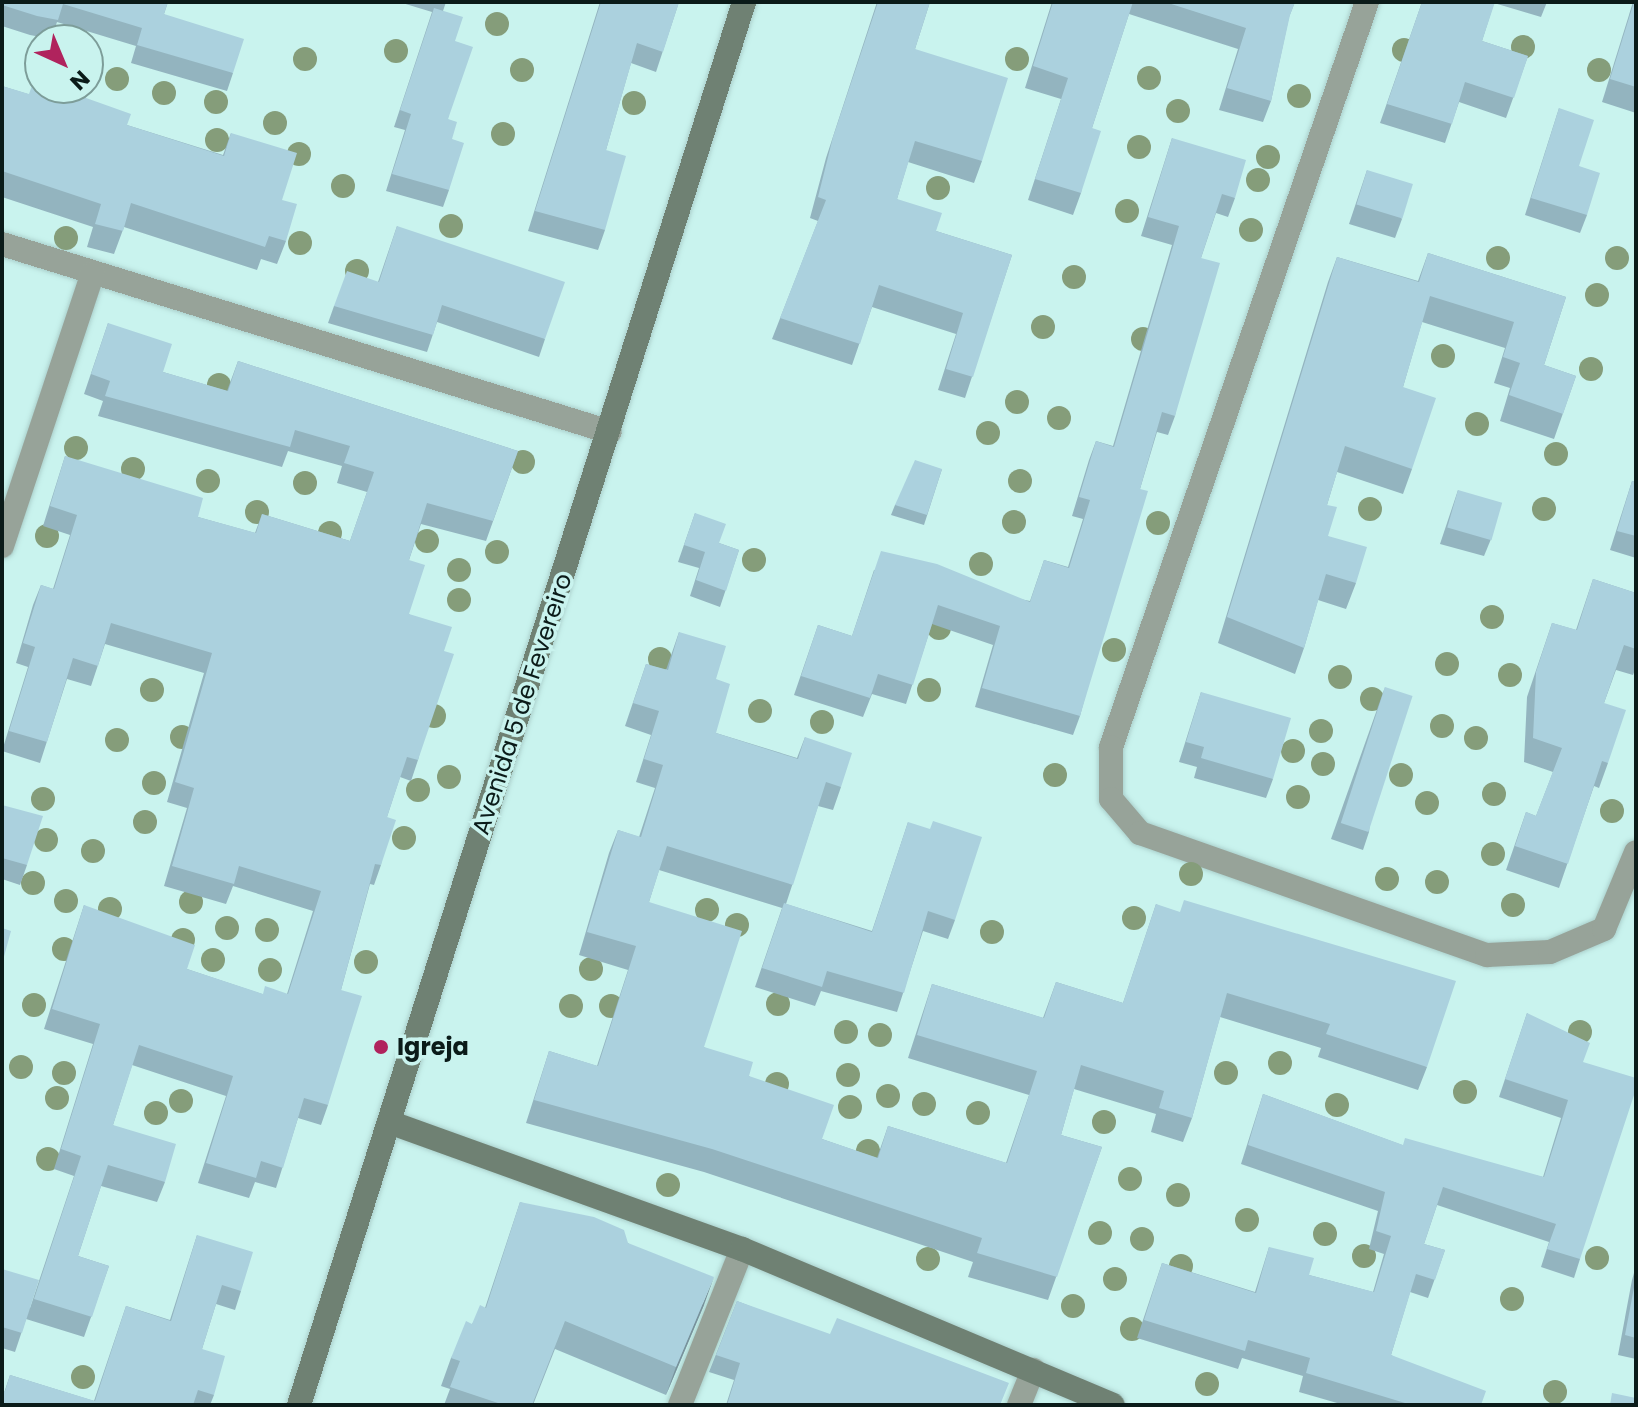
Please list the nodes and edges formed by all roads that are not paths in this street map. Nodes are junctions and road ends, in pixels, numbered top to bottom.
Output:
1 (744, 2) edge
2 (1367, 2) edge
3 (2, 244) edge
4 (93, 273) junction
5 (610, 432) junction
6 (2, 546) edge
7 (1634, 863) edge
8 (389, 1122) junction
9 (742, 1249) junction
10 (1033, 1370) junction
11 (299, 1405) edge
12 (680, 1405) edge
13 (1019, 1405) edge
14 (1113, 1405) edge

1 - 5 street, Avenida 5 de Fevereiro
2 - 7 street
3 - 4 street
4 - 5 street
4 - 6 street
5 - 8 street, Avenida 5 de Fevereiro
8 - 9 street
8 - 11 street, Avenida 5 de Fevereiro
9 - 10 street
9 - 12 street
10 - 13 street
10 - 14 street

